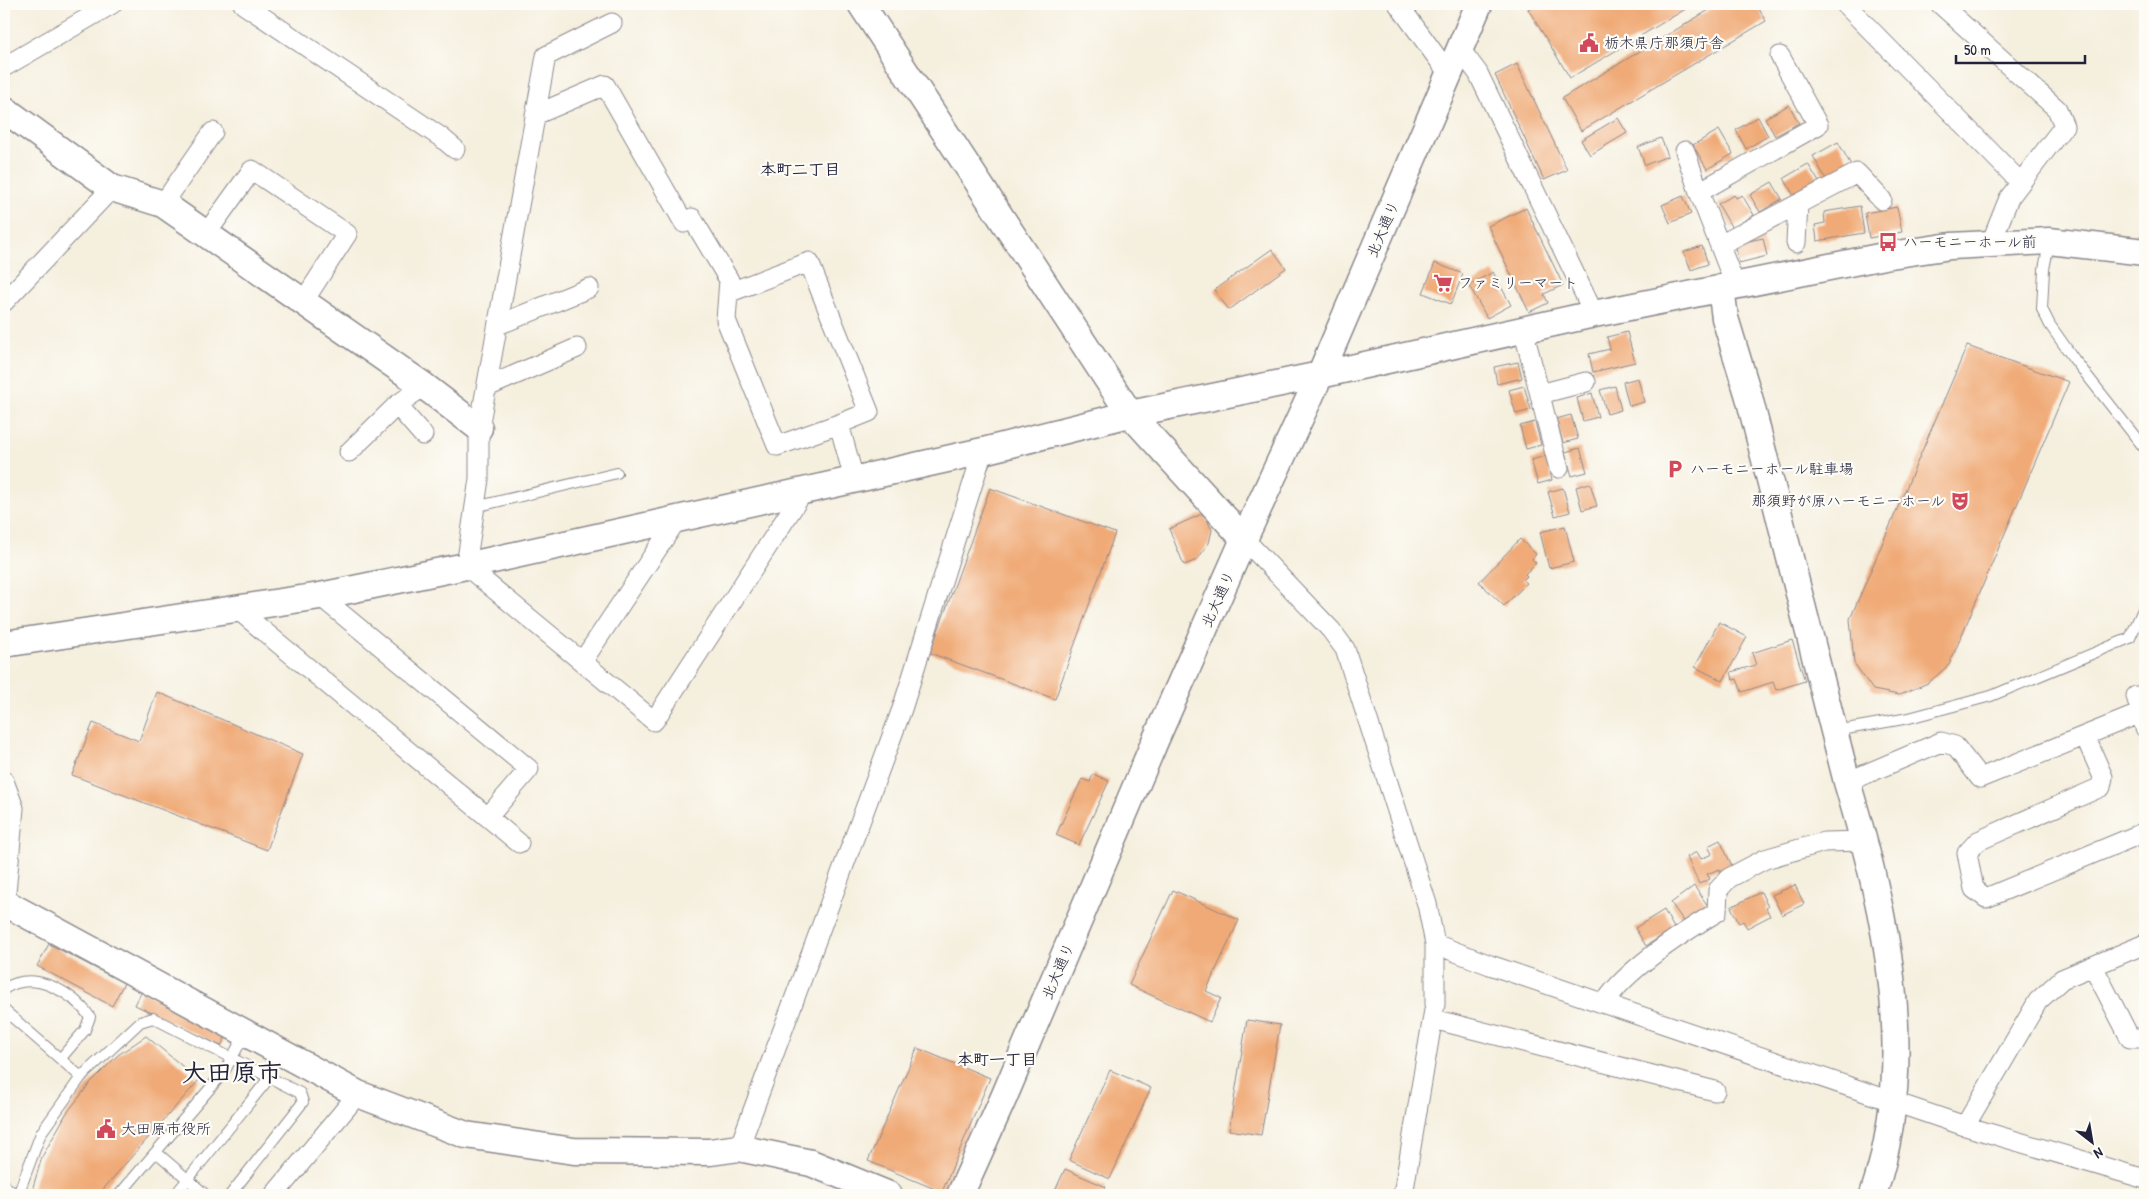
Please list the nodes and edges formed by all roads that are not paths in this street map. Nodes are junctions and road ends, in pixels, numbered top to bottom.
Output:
1 (112, 4) edge
2 (243, 4) edge
3 (861, 4) edge
4 (1398, 4) edge
5 (1479, 4) edge
6 (1845, 4) edge
7 (1940, 4) edge
8 (612, 23) dead end
9 (1460, 49) junction
10 (1780, 56) dead end
11 (4, 67) edge
12 (1449, 74) junction
13 (4, 109) edge
14 (535, 115) junction
15 (213, 132) dead end
16 (455, 149) dead end
17 (1685, 151) dead end
18 (2020, 182) junction
19 (112, 188) junction
20 (1699, 192) junction
21 (1882, 200) dead end
22 (162, 204) junction
23 (1798, 204) junction
24 (206, 234) junction
25 (2049, 241) junction
26 (1796, 243) dead end
27 (1991, 243) junction
28 (1720, 245) junction
29 (2145, 252) edge
30 (1728, 287) junction
31 (589, 288) dead end
32 (728, 293) junction
33 (4, 302) edge
34 (303, 302) junction
35 (1594, 314) junction
36 (498, 325) junction
37 (1523, 330) junction
38 (577, 348) dead end
39 (1320, 375) junction
40 (1586, 382) dead end
41 (424, 386) junction
42 (487, 387) junction
43 (1540, 394) junction
44 (397, 405) junction
45 (1130, 414) junction
46 (839, 424) junction
47 (479, 428) junction
48 (423, 435) dead end
49 (2145, 449) edge
50 (983, 451) junction
51 (349, 452) dead end
52 (1559, 468) dead end
53 (617, 472) dead end
54 (854, 478) junction
55 (805, 489) junction
56 (475, 507) junction
57 (678, 518) junction
58 (1244, 539) junction
59 (466, 566) junction
60 (320, 596) junction
61 (2145, 605) edge
62 (237, 609) junction
63 (4, 644) edge
64 (582, 662) junction
65 (2141, 713) edge
66 (1834, 732) junction
67 (2085, 736) junction
68 (4, 781) edge
69 (1847, 782) junction
70 (488, 817) junction
71 (2145, 832) edge
72 (1865, 841) junction
73 (520, 843) dead end
74 (4, 904) edge
75 (1435, 944) junction
76 (2145, 944) edge
77 (2094, 968) junction
78 (4, 989) edge
79 (1604, 1004) junction
80 (4, 1010) edge
81 (1433, 1019) junction
82 (245, 1034) junction
83 (2145, 1038) edge
84 (232, 1057) junction
85 (61, 1058) junction
86 (81, 1077) junction
87 (270, 1078) junction
88 (1715, 1092) dead end
89 (358, 1094) junction
90 (1894, 1102) junction
91 (1965, 1126) junction
92 (739, 1148) junction
93 (156, 1152) junction
94 (2145, 1179) edge
95 (188, 1180) junction
96 (4, 1185) edge
97 (280, 1193) edge
98 (17, 1195) edge
99 (119, 1195) edge
100 (175, 1195) edge
101 (206, 1195) edge
102 (230, 1195) edge
103 (889, 1195) edge
104 (960, 1195) edge
105 (1403, 1195) edge
106 (1873, 1195) edge

1 - 11 street
2 - 16 street
3 - 45 street
4 - 12 street
5 - 9 street, 北大通り
6 - 18 street
7 - 18 street
8 - 14 street
9 - 12 street, 北大通り
9 - 35 street
10 - 20 street
12 - 39 street, 北大通り
13 - 19 street
14 - 32 street
14 - 36 street
15 - 22 street
17 - 20 street
18 - 27 street
19 - 22 street
19 - 33 street
20 - 28 street
21 - 23 street
22 - 24 street
23 - 26 street
23 - 28 street
24 - 34 street
24 - 34 street
25 - 27 street
25 - 29 street
25 - 49 lane
27 - 30 street
28 - 30 street
30 - 35 street
30 - 66 street
31 - 36 street
32 - 46 street
32 - 46 street
34 - 41 street
35 - 37 street
36 - 42 street
37 - 39 street
37 - 43 street
38 - 42 street
39 - 45 street
39 - 58 street, 北大通り
40 - 43 street
41 - 44 street
41 - 47 street
42 - 47 street
43 - 52 street
44 - 48 street
44 - 51 street
45 - 50 street
45 - 58 street
46 - 54 street
47 - 56 street
50 - 54 street
50 - 92 street
53 - 56 lane
54 - 55 street
55 - 57 street
55 - 64 street
56 - 59 street
57 - 59 street
57 - 64 street
58 - 75 street
58 - 104 street, 北大通り
59 - 60 street
59 - 64 street
60 - 62 street
60 - 70 street
61 - 66 lane
62 - 63 street
62 - 70 street
65 - 67 street
66 - 69 street
67 - 69 street
67 - 71 street
68 - 74 street
69 - 72 street
70 - 73 street
72 - 79 street
72 - 90 street
74 - 82 street
75 - 79 street
75 - 81 street
76 - 77 street
77 - 83 street
77 - 91 street
78 - 85 lane
79 - 90 street
80 - 85 lane
81 - 88 street
81 - 105 street
82 - 84 lane
82 - 89 street
84 - 86 lane
84 - 87 lane
84 - 93 lane
85 - 86 lane
86 - 98 lane
87 - 95 lane
87 - 102 lane
89 - 92 street
89 - 97 street
90 - 91 street
90 - 106 street
91 - 94 street
92 - 103 street
93 - 95 lane
93 - 99 lane
95 - 100 lane
95 - 101 lane
96 - 98 lane

